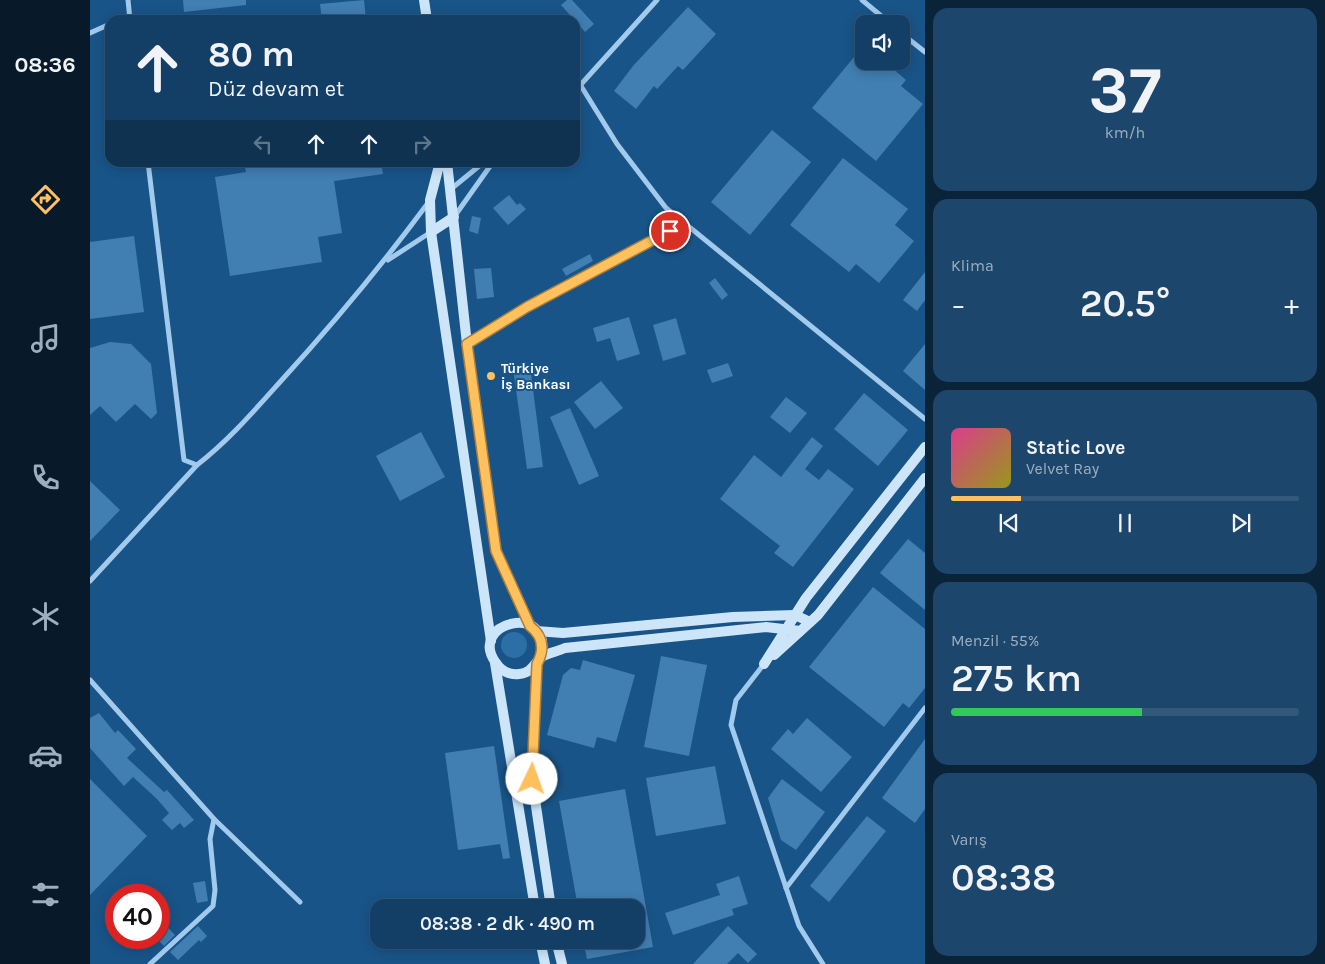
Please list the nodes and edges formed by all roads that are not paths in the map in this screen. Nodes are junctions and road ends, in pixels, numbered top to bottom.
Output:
1 (128, 0) edge
2 (424, 0) edge
3 (657, 0) edge
4 (862, 0) edge
5 (130, 15) edge
6 (426, 15) edge
7 (880, 15) edge
8 (105, 26) edge
9 (90, 32) edge
10 (910, 40) edge
11 (925, 52) edge
12 (581, 86) joint
13 (149, 167) edge
14 (439, 167) edge
15 (448, 167) edge
16 (478, 167) edge
17 (489, 167) edge
18 (451, 189) junction
19 (430, 200) junction
20 (454, 217) junction
21 (685, 224) junction
22 (431, 232) junction
23 (383, 263) junction
24 (467, 344) junction
25 (925, 419) edge
26 (925, 447) edge
27 (197, 466) junction
28 (925, 478) edge
29 (90, 581) edge
30 (795, 615) junction
31 (810, 622) junction
32 (533, 628) junction
33 (786, 630) junction
34 (800, 632) junction
35 (491, 641) junction
36 (539, 660) junction
37 (495, 663) junction
38 (764, 664) junction
39 (90, 680) edge
40 (925, 708) edge
41 (214, 819) junction
42 (786, 888) junction
43 (534, 899) edge
44 (550, 899) edge
45 (300, 902) dead end
46 (542, 949) edge
47 (558, 949) edge
48 (150, 964) edge
49 (545, 964) edge
50 (562, 964) edge
51 (822, 964) edge

1 - 5 street
2 - 6 street
3 - 12 street
4 - 7 street
8 - 9 street
10 - 11 street
12 - 21 street
13 - 27 street
14 - 19 street
15 - 18 street
16 - 18 street
17 - 20 street
18 - 19 street
18 - 20 street
19 - 22 street
19 - 23 street
20 - 22 street
20 - 24 street
21 - 24 lane
21 - 25 street
22 - 23 street
22 - 35 street
23 - 27 street
24 - 32 street
26 - 30 street
27 - 29 street
28 - 31 street
30 - 31 street
30 - 32 street
30 - 33 street
31 - 34 street
32 - 35 street
32 - 36 street
33 - 34 street
33 - 36 street
33 - 38 street
34 - 38 street
35 - 37 street
36 - 37 street
36 - 44 street
37 - 43 street
38 - 42 street
39 - 41 street
40 - 42 street
41 - 45 street
41 - 48 street
42 - 51 street
46 - 49 street
47 - 50 street

